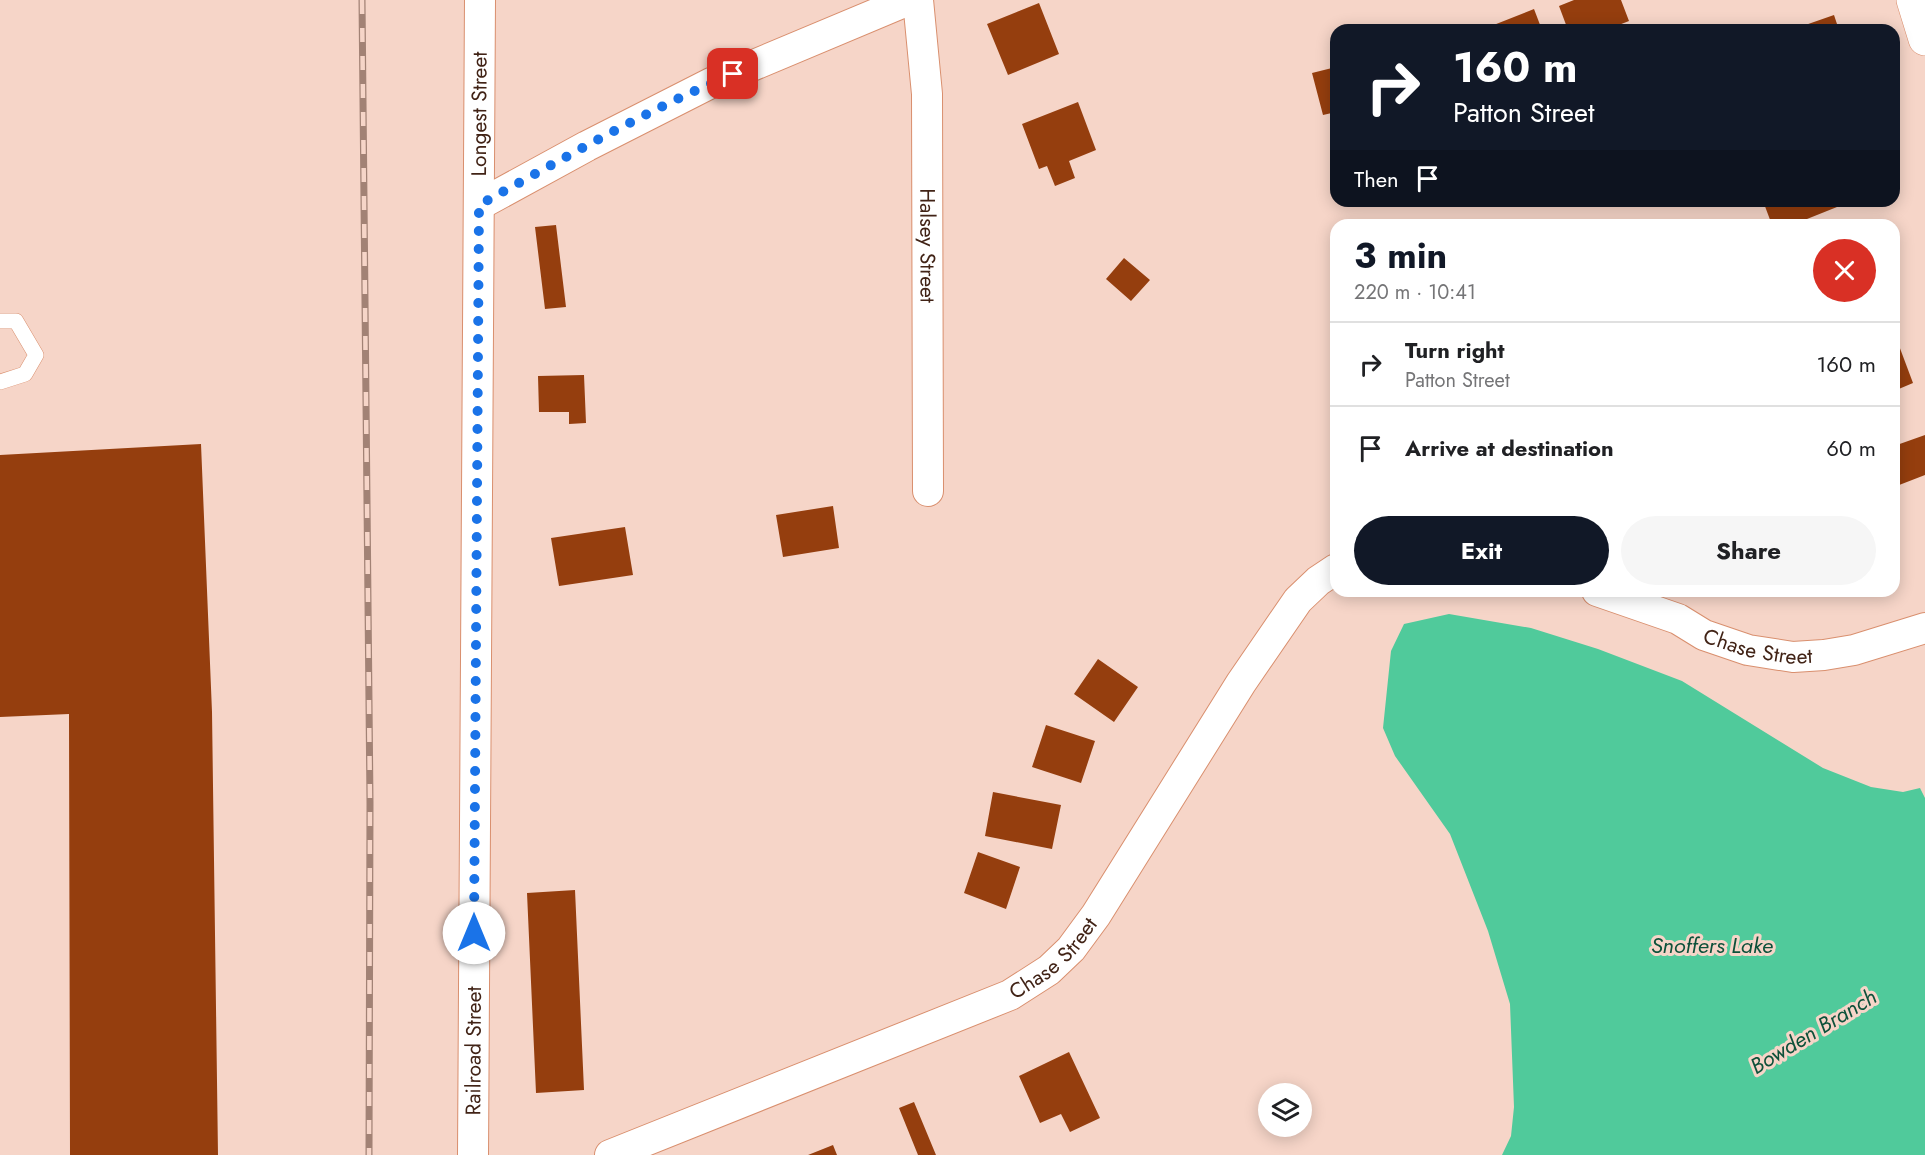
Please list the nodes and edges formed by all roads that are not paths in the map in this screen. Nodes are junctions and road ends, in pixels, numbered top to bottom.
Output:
1 (480, 0) edge
2 (909, 0) edge
3 (918, 0) edge
4 (1912, 0) edge
5 (1925, 39) edge
6 (479, 205) junction
7 (0, 321) edge
8 (0, 382) edge
9 (928, 491) dead end
10 (1330, 573) edge
11 (1614, 597) edge
12 (1925, 628) edge
13 (475, 910) joint
14 (473, 1155) edge
15 (610, 1155) edge

1 - 6 street, Longest Street
2 - 6 street
3 - 9 street, Halsey Street
4 - 5 street
6 - 13 street, Longest Street
7 - 8 lane
10 - 15 street, Chase Street
11 - 12 street, Chase Street
13 - 14 street, Railroad Street

